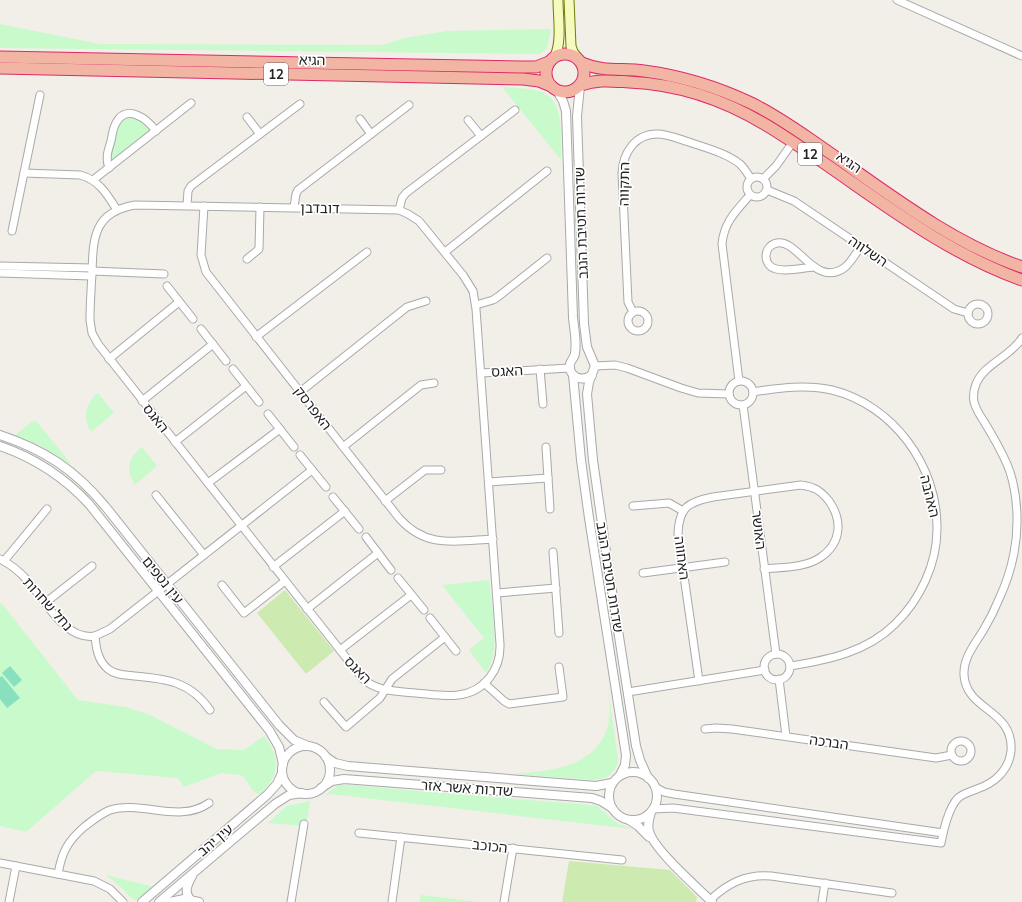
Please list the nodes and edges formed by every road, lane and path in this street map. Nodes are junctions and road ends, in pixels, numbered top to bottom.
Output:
1 (558, 0) edge
2 (569, 0) edge
3 (897, 0) edge
4 (1022, 56) edge
5 (2, 57) edge
6 (552, 59) junction
7 (579, 60) junction
8 (2, 69) edge
9 (580, 85) junction
10 (554, 88) junction
11 (40, 95) dead end
12 (191, 103) dead end
13 (300, 104) dead end
14 (409, 105) dead end
15 (515, 110) dead end
16 (247, 117) dead end
17 (360, 119) dead end
18 (468, 120) dead end
19 (156, 131) junction
20 (260, 134) junction
21 (371, 134) junction
22 (481, 136) junction
23 (793, 142) junction
24 (109, 168) junction
25 (547, 171) dead end
26 (24, 173) junction
27 (751, 179) junction
28 (763, 179) junction
29 (93, 180) junction
30 (767, 190) junction
31 (750, 195) junction
32 (187, 205) junction
33 (204, 206) junction
34 (260, 207) junction
35 (294, 207) junction
36 (117, 210) junction
37 (399, 210) junction
38 (12, 231) dead end
39 (861, 246) junction
40 (367, 252) dead end
41 (445, 252) junction
42 (547, 258) dead end
43 (247, 259) dead end
44 (0, 266) edge
45 (813, 267) junction
46 (1022, 267) edge
47 (92, 272) junction
48 (0, 273) edge
49 (164, 274) dead end
50 (1022, 280) edge
51 (167, 286) dead end
52 (426, 301) dead end
53 (179, 302) junction
54 (476, 305) junction
55 (633, 312) dead end
56 (968, 313) dead end
57 (193, 319) dead end
58 (201, 329) dead end
59 (256, 337) junction
60 (1022, 338) edge
61 (213, 344) junction
62 (109, 359) junction
63 (573, 359) junction
64 (226, 361) dead end
65 (593, 362) junction
66 (233, 369) dead end
67 (540, 369) junction
68 (572, 371) junction
69 (481, 373) junction
70 (592, 375) junction
71 (740, 381) junction
72 (434, 383) dead end
73 (246, 386) junction
74 (300, 392) junction
75 (753, 392) junction
76 (729, 394) junction
77 (142, 401) junction
78 (259, 402) dead end
79 (543, 404) dead end
80 (743, 405) junction
81 (268, 414) dead end
82 (280, 429) junction
83 (0, 435) edge
84 (175, 442) junction
85 (0, 446) edge
86 (294, 447) dead end
87 (343, 447) junction
88 (546, 447) dead end
89 (300, 455) dead end
90 (312, 470) junction
91 (442, 470) dead end
92 (548, 478) junction
93 (489, 482) junction
94 (208, 483) junction
95 (326, 487) dead end
96 (754, 491) junction
97 (156, 495) dead end
98 (333, 497) dead end
99 (385, 501) junction
100 (633, 506) dead end
101 (47, 509) dead end
102 (550, 509) dead end
103 (345, 511) junction
104 (683, 511) junction
105 (241, 525) junction
106 (359, 529) dead end
107 (366, 537) dead end
108 (493, 539) junction
109 (553, 552) dead end
110 (378, 553) junction
111 (204, 555) junction
112 (2, 560) edge
113 (725, 562) dead end
114 (92, 566) dead end
115 (273, 567) junction
116 (683, 568) junction
117 (764, 569) junction
118 (391, 570) dead end
119 (642, 573) dead end
120 (398, 578) dead end
121 (285, 581) junction
122 (167, 584) junction
123 (222, 584) dead end
124 (556, 588) junction
125 (158, 591) junction
126 (497, 593) junction
127 (411, 595) junction
128 (45, 602) junction
129 (307, 609) junction
130 (424, 610) dead end
131 (430, 618) dead end
132 (559, 633) dead end
133 (95, 636) junction
134 (445, 637) junction
135 (340, 650) junction
136 (456, 651) dead end
137 (776, 654) junction
138 (790, 666) junction
139 (559, 667) dead end
140 (765, 670) junction
141 (779, 680) junction
142 (699, 681) junction
143 (484, 684) junction
144 (385, 690) junction
145 (628, 692) junction
146 (324, 702) dead end
147 (210, 710) dead end
148 (705, 729) dead end
149 (786, 736) junction
150 (308, 746) junction
151 (952, 755) dead end
152 (326, 757) junction
153 (283, 768) junction
154 (620, 775) junction
155 (648, 778) junction
156 (612, 783) junction
157 (655, 787) junction
158 (321, 788) junction
159 (302, 793) junction
160 (209, 803) dead end
161 (612, 808) junction
162 (652, 810) junction
163 (627, 819) junction
164 (304, 824) dead end
165 (358, 832) dead end
166 (943, 833) junction
167 (401, 837) junction
168 (657, 845) junction
169 (513, 848) junction
170 (622, 860) dead end
171 (0, 863) edge
172 (16, 866) junction
173 (194, 872) junction
174 (58, 874) junction
175 (825, 883) junction
176 (892, 893) dead end
177 (195, 901) edge
178 (292, 901) edge
179 (711, 901) edge
180 (9, 902) edge
181 (123, 902) edge
182 (142, 902) edge
183 (159, 902) edge
184 (170, 902) edge
185 (392, 902) edge
186 (504, 902) edge
187 (822, 902) edge

1 - 6 main road
2 - 7 main road
3 - 4 street
5 - 6 highway, הגיא / 12
6 - 7 highway, 12
6 - 10 highway
7 - 9 highway
7 - 46 highway, הגיא / 12
8 - 10 highway, הגיא / 12
9 - 10 highway, 12
9 - 23 highway, הגיא / 12
9 - 65 street, שדרות חטיבת הנגב
10 - 63 street, שדרות חטיבת הנגב
11 - 26 street
12 - 19 street
13 - 20 street
14 - 21 street
15 - 22 street
16 - 20 street
17 - 21 street
18 - 22 street
19 - 24 street
19 - 24 street
20 - 32 street
21 - 35 street
22 - 37 street
23 - 28 street
23 - 50 highway, הגיא / 12
24 - 29 street
25 - 41 street
26 - 29 street
26 - 38 street
27 - 28 street
27 - 31 street
27 - 55 street, התקווה
28 - 30 street
29 - 36 street
30 - 31 street
30 - 39 street, השלווה
31 - 71 street
32 - 33 street, דובדבן
32 - 36 street, דובדבן
33 - 34 street, דובדבן
33 - 59 street, האפרסק
34 - 35 street, דובדבן
34 - 43 street
35 - 37 street, דובדבן
36 - 47 street, דובדבן
37 - 41 street, דובדבן
39 - 45 street
39 - 56 street, השלווה
40 - 59 street
41 - 54 street, דובדבן
42 - 54 street
44 - 47 street
45 - 45 street
47 - 48 street
47 - 49 street
47 - 62 street, האגס
51 - 53 street
52 - 74 street
53 - 57 street
53 - 62 street
54 - 69 street, דובדבן
58 - 61 street
59 - 74 street, האפרסק
60 - 166 street
61 - 64 street
61 - 77 street
62 - 77 street, האגס
63 - 65 street
63 - 68 street
65 - 70 street
65 - 76 street
66 - 73 street
67 - 68 street, האגס
67 - 69 street, האגס
67 - 79 street
68 - 70 street
68 - 154 street, שדרות חטיבת הנגב
69 - 93 street, האגס
70 - 145 street, שדרות חטיבת הנגב
71 - 75 street
71 - 76 street
72 - 87 street
73 - 78 street
73 - 84 street
74 - 87 street, האפרסק
75 - 80 street
75 - 138 street, האהבה
76 - 80 street
77 - 84 street, האגס
80 - 96 street, האושר
81 - 82 street
82 - 86 street
82 - 94 street
83 - 122 street, עין נטפים
84 - 94 street, האגס
85 - 125 street, עין נטפים
87 - 99 street, האפרסק
88 - 92 street
89 - 90 street
90 - 95 street
90 - 105 street
91 - 99 street
92 - 93 street
92 - 102 street
93 - 108 street, האגס
94 - 105 street, האגס
96 - 104 street
96 - 117 street, האושר
96 - 117 street
97 - 111 street
98 - 103 street
99 - 108 street, האפרסק
100 - 104 street
101 - 112 street
103 - 106 street
103 - 115 street
104 - 116 street, האחווה
105 - 111 street
105 - 115 street, האגס
107 - 110 street
108 - 126 street, האגס
109 - 124 street
110 - 118 street
110 - 129 street
111 - 122 street
112 - 128 street, נחל שחרות
113 - 116 street
114 - 128 street
115 - 121 street, האגס
116 - 119 street
116 - 142 street, האחווה
117 - 137 street, האושר
120 - 127 street
121 - 123 street
121 - 129 street, האגס
122 - 125 street
122 - 150 street, עין נטפים
124 - 126 street
124 - 132 street
125 - 133 street
125 - 153 street, עין נטפים
126 - 143 street, האגס
127 - 130 street
127 - 135 street
128 - 133 street, נחל שחרות
129 - 135 street, האגס
131 - 134 street
133 - 147 street
134 - 136 street
134 - 144 street
135 - 144 street, האגס
137 - 138 street
137 - 140 street
138 - 141 street
139 - 143 street
140 - 141 street
140 - 142 street
141 - 149 street
142 - 145 street
143 - 144 street, האגס
144 - 146 street
145 - 155 street, שדרות חטיבת הנגב
148 - 149 street, הברכה
149 - 151 street, הברכה
150 - 152 street
150 - 153 street
152 - 156 street, שדרות אשר אזר
152 - 158 street
153 - 159 street
153 - 182 street, עין יהב
154 - 155 street
154 - 156 street
155 - 157 street
156 - 161 street
157 - 162 street
157 - 166 street
158 - 159 street
158 - 161 street, שדרות אשר אזר
159 - 173 street, עין יהב
160 - 174 street
161 - 163 street
162 - 163 street
162 - 166 street
162 - 168 street
163 - 168 street
164 - 178 street
165 - 167 street, הכוכב
167 - 169 street, הכוכב
167 - 185 street
168 - 179 street
169 - 170 street, הכוכב
169 - 186 street
171 - 172 street
172 - 174 street
172 - 180 street
173 - 177 street
173 - 183 street, עין יהב
174 - 181 street
175 - 176 street
175 - 179 street
175 - 187 street
177 - 184 street

